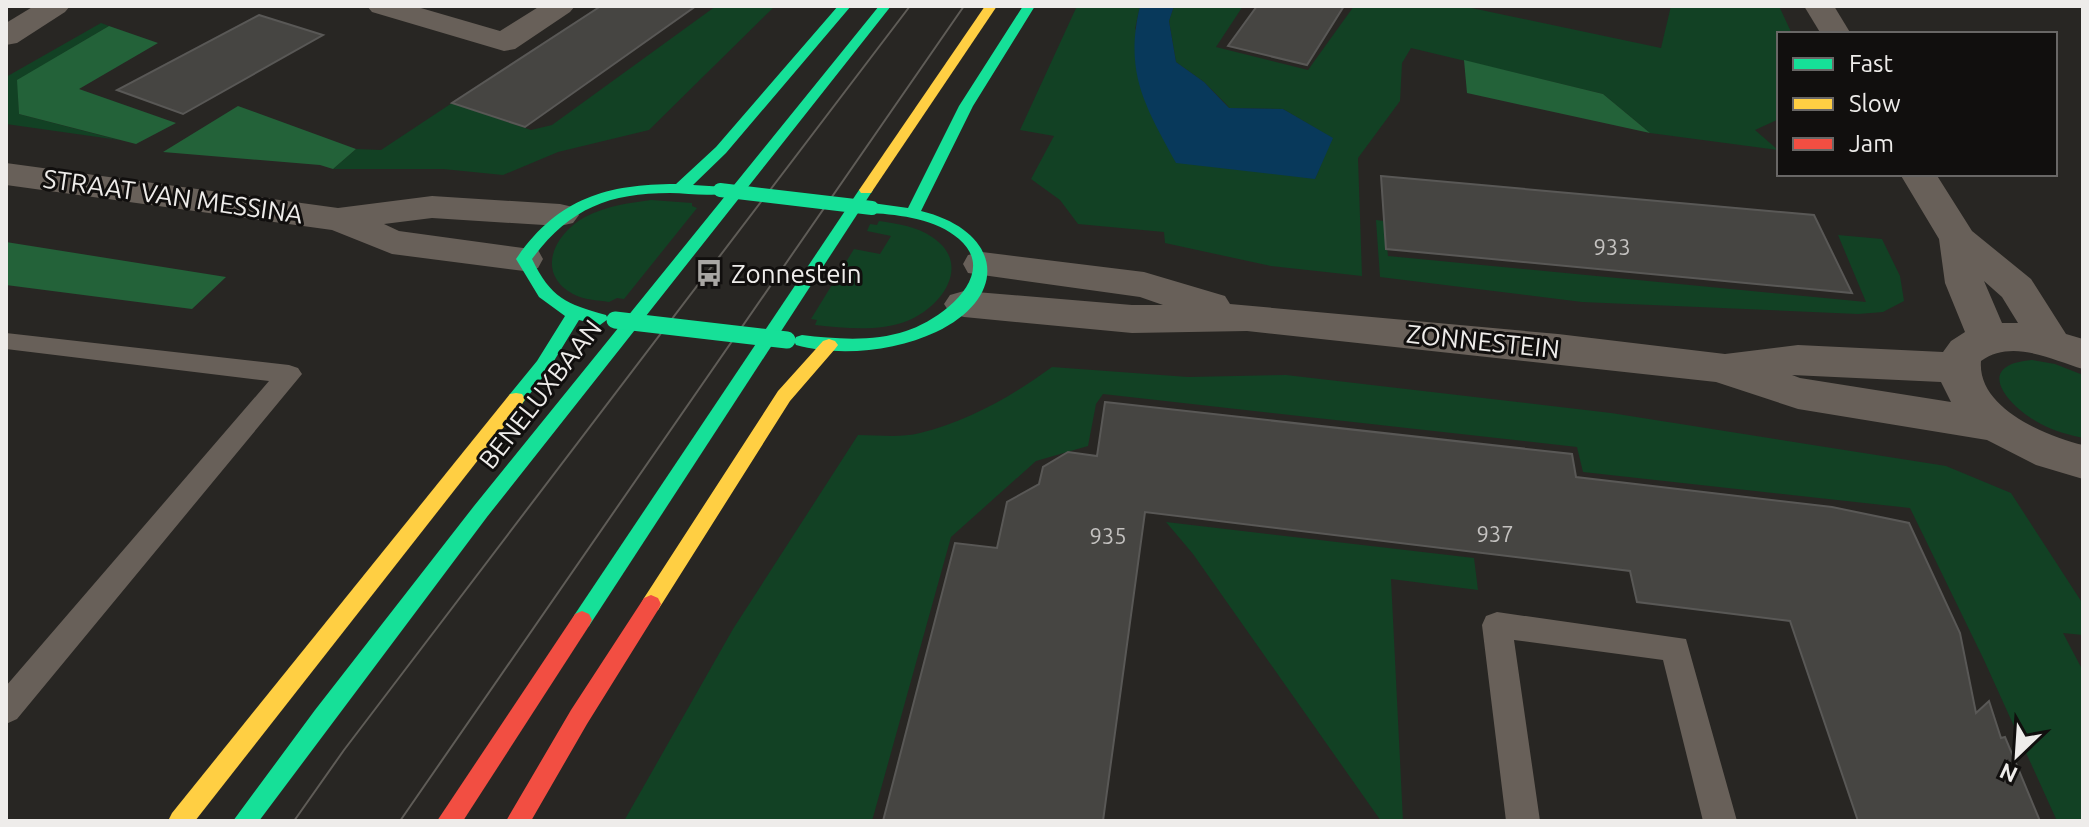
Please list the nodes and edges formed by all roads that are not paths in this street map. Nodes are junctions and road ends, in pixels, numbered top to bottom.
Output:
1 (44, 6) edge
2 (55, 6) edge
3 (382, 6) edge
4 (560, 6) edge
5 (845, 6) edge
6 (885, 6) edge
7 (991, 6) edge
8 (1029, 6) edge
9 (1819, 6) edge
10 (6, 22) edge
11 (1835, 32) edge
12 (6, 36) edge
13 (6, 174) edge
14 (1919, 176) edge
15 (681, 188) junction
16 (914, 211) junction
17 (560, 215) junction
18 (338, 219) junction
19 (1958, 239) junction
20 (524, 259) junction
21 (982, 264) junction
22 (964, 304) junction
23 (574, 315) junction
24 (1247, 317) junction
25 (6, 341) edge
26 (829, 345) junction
27 (2067, 348) edge
28 (1973, 354) junction
29 (1719, 367) junction
30 (1999, 426) junction
31 (2077, 469) edge
32 (6, 709) edge
33 (180, 821) edge
34 (245, 821) edge
35 (449, 821) edge
36 (518, 821) edge
37 (1523, 821) edge
38 (1720, 821) edge

1 - 10 street
2 - 12 street
3 - 4 street
5 - 15 main road
6 - 34 main road, BENELUXBAAN
7 - 35 main road
8 - 16 main road
9 - 11 street
13 - 18 street, STRAAT VAN MESSINA
14 - 19 street
15 - 16 main road, bridge
15 - 17 main road
16 - 21 main road
17 - 18 street, STRAAT VAN MESSINA
17 - 20 main road
18 - 20 street, STRAAT VAN MESSINA
19 - 27 street
19 - 28 street
20 - 23 main road
21 - 22 main road
21 - 24 street, ZONNESTEIN
22 - 24 street, ZONNESTEIN
22 - 26 main road
23 - 26 main road, bridge
23 - 33 main road, BENELUXBAAN
24 - 29 street, ZONNESTEIN
25 - 32 lane
26 - 36 main road
27 - 28 street, ZONNESTEIN
28 - 29 street, ZONNESTEIN
28 - 30 street
29 - 30 street, ZONNESTEIN
30 - 31 street
37 - 38 lane

